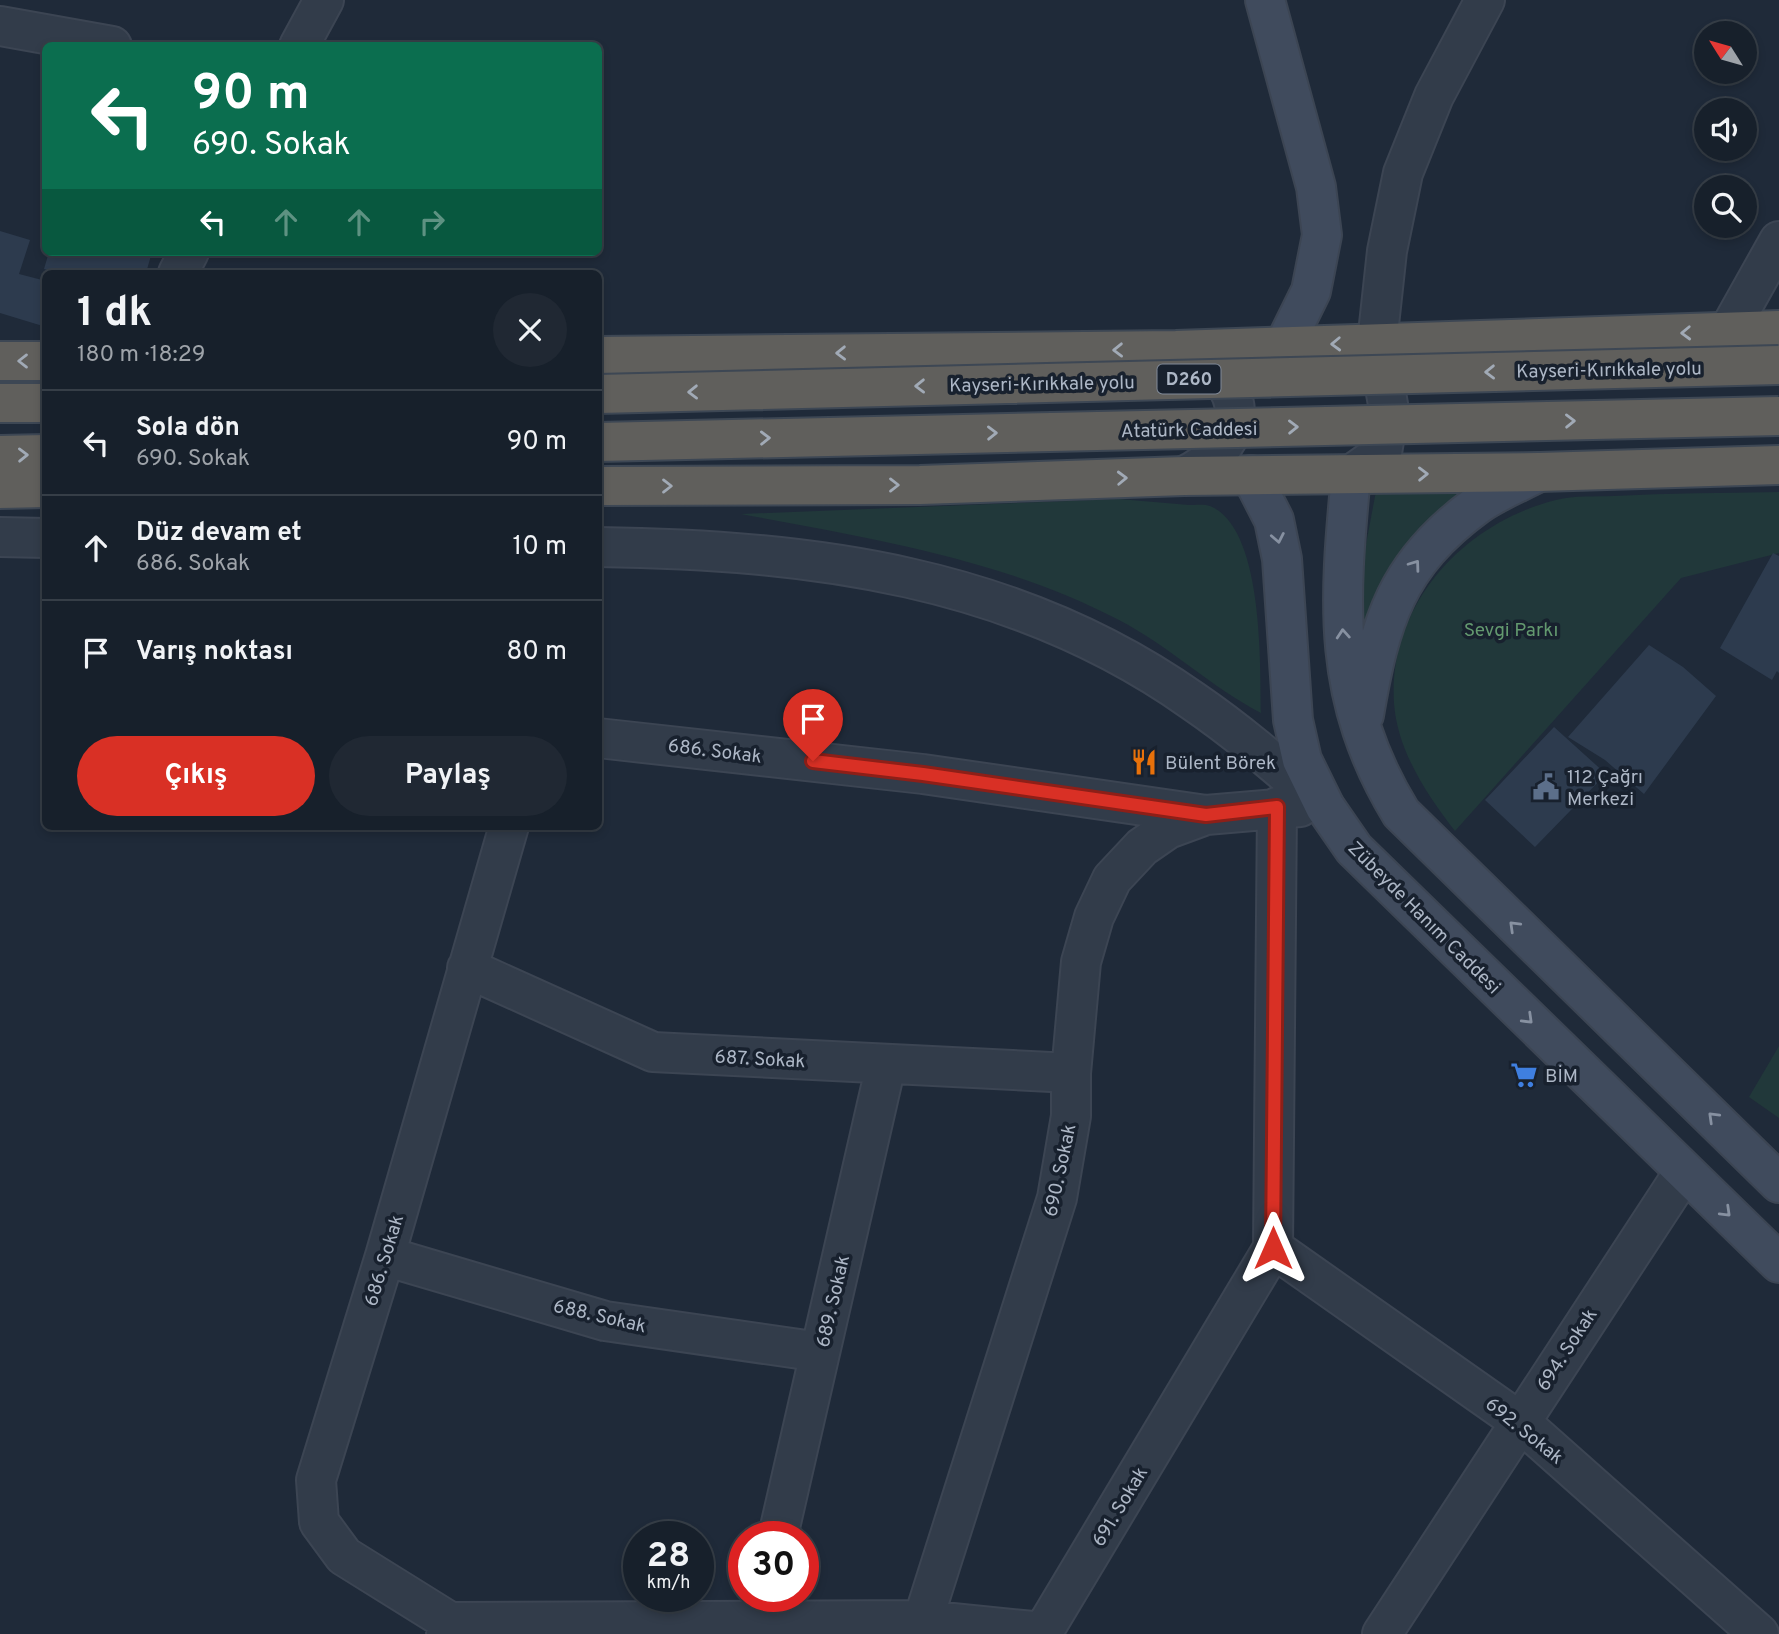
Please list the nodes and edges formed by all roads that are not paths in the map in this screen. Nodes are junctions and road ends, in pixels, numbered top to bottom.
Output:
1 (324, 0) edge
2 (1265, 0) edge
3 (1485, 0) edge
4 (0, 26) edge
5 (90, 42) edge
6 (301, 42) edge
7 (1779, 241) edge
8 (1779, 330) edge
9 (1728, 332) junction
10 (1377, 343) junction
11 (1284, 346) junction
12 (1177, 350) junction
13 (602, 356) edge
14 (0, 361) edge
15 (42, 361) edge
16 (1779, 365) edge
17 (602, 394) edge
18 (0, 403) edge
19 (42, 403) edge
20 (1779, 416) edge
21 (602, 442) edge
22 (42, 454) edge
23 (0, 455) edge
24 (1779, 464) edge
25 (1538, 472) junction
26 (1251, 475) junction
27 (1351, 475) junction
28 (1184, 476) junction
29 (602, 486) edge
30 (42, 488) edge
31 (0, 489) edge
32 (0, 537) edge
33 (42, 538) edge
34 (602, 547) edge
35 (602, 738) edge
36 (1368, 745) junction
37 (1277, 807) junction
38 (1325, 807) junction
39 (1206, 815) junction
40 (508, 830) edge
41 (467, 968) junction
42 (886, 1065) junction
43 (1070, 1073) junction
44 (1684, 1172) junction
45 (1779, 1183) edge
46 (1273, 1248) junction
47 (385, 1256) junction
48 (1779, 1263) edge
49 (820, 1352) junction
50 (1520, 1421) junction
51 (781, 1521) edge
52 (728, 1610) edge
53 (794, 1612) edge
54 (919, 1627) edge
55 (448, 1628) edge
56 (1382, 1634) edge
57 (1759, 1634) edge

1 - 6 street
2 - 11 main road
3 - 10 street
4 - 5 street
7 - 9 street
8 - 9 highway
9 -> 10 highway
10 -> 11 highway
10 - 27 street
11 - 12 highway
11 - 26 street
12 -> 13 highway
12 - 28 street
15 -> 14 highway
16 -> 17 highway, Kayseri-Kırıkkale yolu / D260, bridge
18 - 19 highway
21 -> 20 highway, Atatürk Caddesi, bridge
23 -> 22 highway
24 - 25 highway
27 -> 25 highway
36 -> 25 main road
26 - 27 highway
26 - 28 highway
26 -> 38 main road, Zübeyde Hanım Caddesi
36 -> 27 main road
29 -> 28 highway
30 - 31 highway
32 - 33 street
34 - 38 street
35 - 39 street, 686. Sokak
45 -> 36 main road
37 - 38 street, 690. Sokak
37 - 39 street, 690. Sokak
37 - 46 street
38 -> 44 main road, Zübeyde Hanım Caddesi
39 - 43 street, 690. Sokak
40 - 41 street, 686. Sokak
41 - 42 street, 687. Sokak
41 - 47 street, 686. Sokak
42 - 43 street, 687. Sokak
42 - 49 street, 689. Sokak
43 - 54 street, 690. Sokak
44 -> 48 main road, Zübeyde Hanım Caddesi
44 - 50 street, 694. Sokak
46 - 50 street, 692. Sokak
46 - 54 street, 691. Sokak
47 - 49 street, 688. Sokak
47 - 55 street, 686. Sokak
49 - 51 street, 689. Sokak
50 - 56 street, 694. Sokak
50 - 57 street, 692. Sokak
52 - 55 street, 691. Sokak
53 - 54 street, 691. Sokak

